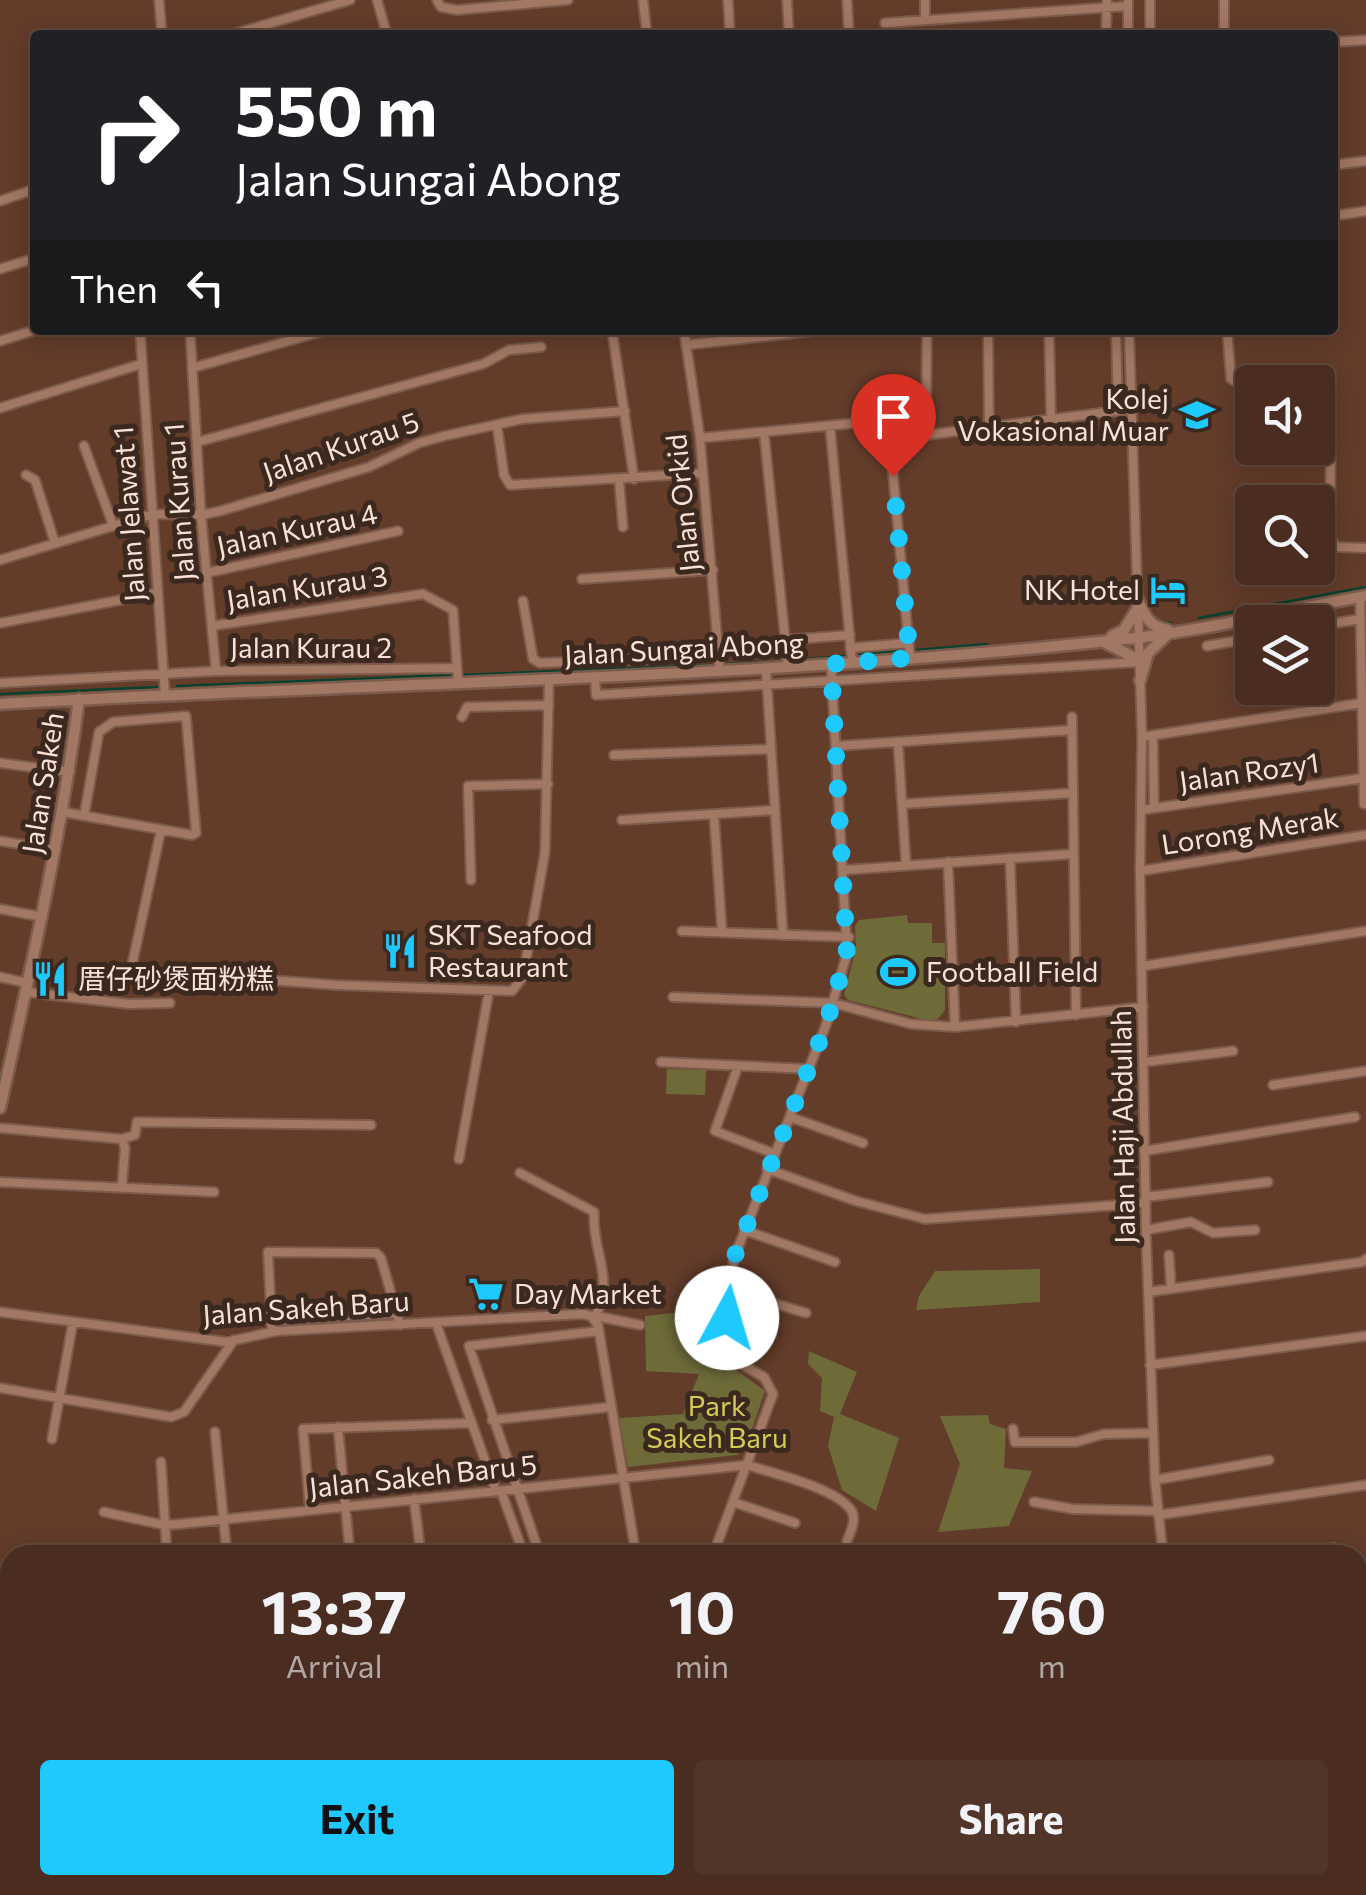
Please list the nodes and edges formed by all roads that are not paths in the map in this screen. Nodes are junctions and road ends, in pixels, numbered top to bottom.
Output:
1 (159, 0) edge
2 (350, 0) edge
3 (377, 0) edge
4 (437, 0) edge
5 (568, 0) edge
6 (643, 0) edge
7 (728, 0) edge
8 (787, 0) edge
9 (847, 0) edge
10 (924, 0) edge
11 (1024, 0) edge
12 (1150, 0) edge
13 (1224, 0) edge
14 (1128, 3) edge
15 (1107, 4) edge
16 (1024, 13) junction
17 (925, 20) junction
18 (884, 23) dead end
19 (162, 30) edge
20 (249, 30) edge
21 (386, 30) edge
22 (646, 30) edge
23 (730, 30) edge
24 (789, 30) edge
25 (850, 30) edge
26 (1106, 30) edge
27 (1128, 30) edge
28 (1150, 30) edge
29 (1224, 30) edge
30 (1366, 40) edge
31 (1338, 42) edge
32 (1366, 161) edge
33 (1338, 164) edge
34 (30, 191) edge
35 (0, 200) edge
36 (1366, 210) edge
37 (1338, 215) edge
38 (30, 260) edge
39 (0, 269) edge
40 (30, 332) edge
41 (140, 335) edge
42 (190, 335) edge
43 (308, 335) edge
44 (613, 335) edge
45 (685, 335) edge
46 (777, 335) edge
47 (927, 335) edge
48 (988, 335) edge
49 (1049, 335) edge
50 (1116, 335) edge
51 (1129, 335) edge
52 (1228, 335) edge
53 (0, 341) edge
54 (686, 345) junction
55 (541, 346) dead end
56 (141, 364) junction
57 (192, 368) junction
58 (1235, 381) edge
59 (0, 408) edge
60 (1132, 409) junction
61 (1118, 410) junction
62 (625, 411) junction
63 (1051, 419) junction
64 (496, 425) junction
65 (830, 426) junction
66 (989, 427) junction
67 (764, 432) junction
68 (700, 438) junction
69 (197, 442) junction
70 (84, 446) dead end
71 (1331, 465) edge
72 (703, 474) junction
73 (26, 475) dead end
74 (619, 480) junction
75 (634, 480) junction
76 (153, 514) junction
77 (201, 515) junction
78 (112, 525) junction
79 (623, 527) dead end
80 (398, 531) dead end
81 (55, 543) junction
82 (1366, 548) edge
83 (0, 560) edge
84 (713, 570) junction
85 (206, 573) junction
86 (582, 579) dead end
87 (156, 593) junction
88 (1363, 596) edge
89 (523, 601) dead end
90 (1137, 604) junction
91 (1360, 619) junction
92 (1221, 622) junction
93 (0, 623) edge
94 (1335, 623) edge
95 (212, 626) junction
96 (1172, 632) junction
97 (850, 635) junction
98 (1138, 637) junction
99 (784, 640) junction
100 (1099, 641) junction
101 (1235, 641) edge
102 (908, 643) junction
103 (1225, 643) junction
104 (1208, 646) dead end
105 (850, 648) junction
106 (719, 656) junction
107 (910, 658) junction
108 (1139, 661) junction
109 (852, 662) junction
110 (831, 664) junction
111 (788, 667) junction
112 (457, 668) junction
113 (766, 668) junction
114 (216, 670) junction
115 (720, 672) junction
116 (164, 675) junction
117 (411, 676) junction
118 (595, 678) junction
119 (314, 679) junction
120 (548, 679) junction
121 (269, 680) junction
122 (832, 680) junction
123 (458, 681) junction
124 (1140, 681) junction
125 (0, 682) edge
126 (767, 684) junction
127 (165, 695) junction
128 (79, 699) junction
129 (1362, 703) junction
130 (0, 704) edge
131 (549, 706) junction
132 (1072, 717) dead end
133 (462, 718) dead end
134 (1071, 730) junction
135 (1153, 735) junction
136 (1142, 737) junction
137 (898, 742) junction
138 (837, 746) junction
139 (771, 749) junction
140 (614, 755) dead end
141 (0, 763) edge
142 (70, 772) junction
143 (1364, 778) junction
144 (548, 784) junction
145 (1072, 792) junction
146 (903, 804) junction
147 (1364, 804) edge
148 (1154, 808) junction
149 (774, 810) junction
150 (1141, 810) junction
151 (63, 812) junction
152 (714, 814) junction
153 (84, 816) junction
154 (622, 820) dead end
155 (161, 830) junction
156 (1366, 835) edge
157 (0, 841) edge
158 (56, 850) junction
159 (1074, 854) junction
160 (1010, 858) junction
161 (948, 862) junction
162 (906, 865) junction
163 (844, 870) junction
164 (1140, 871) junction
165 (471, 880) dead end
166 (0, 909) edge
167 (44, 917) junction
168 (682, 930) dead end
169 (1366, 931) edge
170 (722, 932) junction
171 (782, 935) junction
172 (848, 937) junction
173 (1143, 966) junction
174 (0, 977) edge
175 (27, 988) junction
176 (489, 991) junction
177 (674, 997) dead end
178 (834, 1002) junction
179 (170, 1003) dead end
180 (1143, 1007) junction
181 (1076, 1015) junction
182 (1016, 1022) junction
183 (955, 1027) junction
184 (1233, 1052) dead end
185 (661, 1062) dead end
186 (1144, 1062) junction
187 (738, 1066) junction
188 (809, 1069) junction
189 (1366, 1071) edge
190 (3, 1080) edge
191 (1272, 1085) dead end
192 (0, 1108) edge
193 (1355, 1117) dead end
194 (790, 1118) junction
195 (371, 1125) dead end
196 (0, 1128) edge
197 (122, 1139) junction
198 (863, 1143) dead end
199 (1144, 1150) junction
200 (775, 1154) junction
201 (459, 1160) dead end
202 (767, 1169) junction
203 (520, 1173) dead end
204 (0, 1182) edge
205 (1268, 1182) dead end
206 (122, 1186) junction
207 (214, 1192) dead end
208 (1146, 1200) junction
209 (744, 1230) junction
210 (1146, 1230) junction
211 (1254, 1230) dead end
212 (1169, 1255) dead end
213 (1366, 1259) edge
214 (835, 1262) dead end
215 (1171, 1288) junction
216 (730, 1290) junction
217 (1148, 1292) junction
218 (0, 1312) edge
219 (397, 1313) junction
220 (806, 1313) dead end
221 (270, 1320) junction
222 (73, 1322) junction
223 (436, 1323) junction
224 (597, 1323) junction
225 (400, 1324) junction
226 (640, 1326) dead end
227 (272, 1332) junction
228 (1366, 1336) edge
229 (234, 1340) junction
230 (1150, 1365) junction
231 (0, 1388) edge
232 (59, 1398) junction
233 (610, 1406) junction
234 (492, 1420) junction
235 (472, 1423) junction
236 (338, 1427) junction
237 (1013, 1429) dead end
238 (216, 1432) dead end
239 (1153, 1434) junction
240 (52, 1439) dead end
241 (1270, 1460) dead end
242 (161, 1462) dead end
243 (747, 1465) junction
244 (622, 1477) junction
245 (1155, 1480) junction
246 (1366, 1485) edge
247 (516, 1490) junction
248 (498, 1491) junction
249 (414, 1500) junction
250 (733, 1502) junction
251 (1034, 1502) dead end
252 (344, 1507) junction
253 (310, 1510) junction
254 (104, 1512) dead end
255 (1158, 1513) junction
256 (224, 1519) junction
257 (795, 1523) dead end
258 (164, 1525) junction
259 (847, 1541) dead end
260 (166, 1545) edge
261 (226, 1545) edge
262 (349, 1545) edge
263 (420, 1545) edge
264 (520, 1545) edge
265 (536, 1545) edge
266 (634, 1545) edge
267 (717, 1545) edge
268 (1162, 1545) edge

1 - 19 street
2 - 20 street
3 - 21 street
4 - 5 street
6 - 22 street
7 - 23 street
8 - 24 street
9 - 25 street
10 - 17 street
11 - 16 street
12 - 28 street
13 - 29 street
14 - 15 street
14 - 27 street
15 - 16 street
15 - 26 street
16 - 17 street
17 - 18 street
30 - 31 street
32 - 33 street
34 - 35 street
36 - 37 street
38 - 39 street
40 - 53 street
41 - 56 street, Jalan Jelawat 1
42 - 57 street, Jalan Kurau 1
43 - 57 street
44 - 62 street
45 - 54 street, Jalan Orkid
46 - 54 street
47 - 66 street
48 - 66 street
49 - 63 street
50 - 61 street
51 - 60 street, Jalan Haji Abdullah
52 - 58 street
54 - 68 street, Jalan Orkid
55 - 69 street
56 - 59 street
56 - 76 street, Jalan Jelawat 1
57 - 69 street, Jalan Kurau 1
60 - 61 street
60 - 90 street, Jalan Haji Abdullah
61 - 63 street
62 - 64 street, Jalan Kurau 5
62 - 75 street
63 - 66 street
64 - 74 street
64 - 77 street, Jalan Kurau 5
65 - 67 street
65 - 97 street
65 - 102 street
67 - 68 street
67 - 99 street
68 - 72 street, Jalan Orkid
69 - 77 street, Jalan Kurau 1
70 - 78 street
71 - 82 street
72 - 75 street
72 - 84 street, Jalan Orkid
73 - 81 street
74 - 75 street
74 - 79 street
76 - 77 street, Jalan Kurau 5
76 - 78 street, Jalan Kurau 5
76 - 87 street, Jalan Jelawat 1
77 - 85 street, Jalan Kurau 1
78 - 81 street, Jalan Kurau 5
80 - 85 street, Jalan Kurau 4
81 - 83 street, Jalan Kurau 5
84 - 86 street
84 - 106 street, Jalan Orkid
85 - 95 street, Jalan Kurau 1
87 - 93 street
87 - 116 street, Jalan Jelawat 1
88 - 91 street
88 - 92 street, Jalan Sungai Abong
89 - 106 street
90 - 96 street
90 - 98 street, Jalan Haji Abdullah
90 - 100 street
91 - 94 street
91 - 129 street
92 - 96 street, Jalan Sungai Abong
92 - 103 street
95 - 112 street, Jalan Kurau 3
95 - 114 street, Jalan Kurau 1
96 - 98 street, Jalan Sungai Abong
96 - 124 street
97 - 99 street
97 - 105 street
98 - 100 street, Jalan Sungai Abong
98 - 108 street, Jalan Haji Abdullah
99 - 111 street
100 - 107 street, Jalan Sungai Abong
100 - 108 street
101 - 103 street
102 - 105 street
102 - 107 street
103 - 104 street
105 - 109 street
106 - 115 street, Jalan Orkid
107 - 109 street, Jalan Sungai Abong
108 - 122 street
108 - 124 street, Jalan Haji Abdullah
109 - 110 street, Jalan Sungai Abong
110 - 111 street, Jalan Sungai Abong
110 - 122 street
111 - 113 street, Jalan Sungai Abong
112 - 117 street, Jalan Kurau 2
112 - 123 street, Jalan Kurau 3
113 - 115 street, Jalan Sungai Abong
113 - 126 street
114 - 116 street, Jalan Kurau 2
114 - 121 street, Jalan Kurau 2
115 - 118 street, Jalan Sungai Abong
116 - 125 street, Jalan Kurau 2
116 - 127 street, Jalan Jelawat 1
117 - 119 street, Jalan Sungai Abong
117 - 123 street, Jalan Sungai Abong
118 - 120 street, Jalan Sungai Abong
118 - 126 street
119 - 121 street, Jalan Sungai Abong
119 - 121 street, Jalan Kurau 2
120 - 123 street, Jalan Sungai Abong
120 - 131 street
121 - 127 street, Jalan Sungai Abong
122 - 126 street
122 - 138 street
124 - 136 street, Jalan Haji Abdullah
126 - 139 street
127 - 128 street, Jalan Sungai Abong
128 - 130 street, Jalan Sungai Abong
128 - 142 street, Jalan Sakeh
129 - 135 street, Jalan Rozy1
129 - 143 street
131 - 133 street
131 - 144 street
132 - 134 street
134 - 137 street
134 - 145 street
135 - 136 street, Jalan Rozy1
135 - 148 street
136 - 150 street, Jalan Haji Abdullah
137 - 138 street
137 - 146 street
138 - 163 street
139 - 140 street
139 - 149 street
141 - 142 street
142 - 151 street, Jalan Sakeh
143 - 147 street
143 - 148 street, Jalan Rozy1
144 - 165 street
144 - 176 street
145 - 146 street
145 - 159 street
146 - 162 street
148 - 150 street, Jalan Rozy1
149 - 152 street
149 - 171 street
150 - 164 street, Jalan Haji Abdullah
151 - 153 street
151 - 158 street, Jalan Sakeh
152 - 154 street
152 - 170 street
153 - 155 street
153 - 155 street
155 - 176 street
156 - 164 street, Lorong Merak
157 - 158 street
158 - 167 street, Jalan Sakeh
159 - 160 street
159 - 181 street
160 - 161 street
160 - 182 street
161 - 162 street
161 - 183 street
162 - 163 street
163 - 172 street
164 - 173 street, Jalan Haji Abdullah
166 - 167 street
167 - 175 street, Jalan Sakeh
168 - 170 street
169 - 173 street
170 - 171 street
171 - 172 street
172 - 178 street
173 - 180 street, Jalan Haji Abdullah
174 - 175 street
175 - 179 street
175 - 190 street, Jalan Sakeh
176 - 201 street
177 - 178 street
178 - 183 street
178 - 188 street
180 - 181 street
180 - 186 street, Jalan Haji Abdullah
181 - 182 street
182 - 183 street
184 - 186 street
185 - 187 street
186 - 199 street, Jalan Haji Abdullah
187 - 188 street
187 - 200 street
188 - 194 street
189 - 191 street
190 - 192 street, Jalan Sakeh
193 - 199 street
194 - 198 street
194 - 200 street
195 - 197 street
196 - 197 street
197 - 206 street
199 - 208 street, Jalan Haji Abdullah
200 - 202 street
202 - 208 street
202 - 209 street
203 - 224 street
204 - 206 street
205 - 208 street
206 - 207 street
208 - 210 street, Jalan Haji Abdullah
209 - 214 street
209 - 216 street
210 - 211 street
210 - 217 street, Jalan Haji Abdullah
212 - 215 street
213 - 215 street
215 - 217 street
216 - 220 street
216 - 243 street
217 - 230 street, Jalan Haji Abdullah
218 - 222 street, Jalan Sakeh Baru
219 - 221 street
219 - 221 street
219 - 225 street
221 - 227 street
222 - 229 street, Jalan Sakeh Baru
222 - 232 street
223 - 224 street, Jalan Sakeh Baru
223 - 225 street, Jalan Sakeh Baru
223 - 235 street, Jalan Sakeh Baru
224 - 226 street
224 - 233 street
224 - 234 street
225 - 227 street, Jalan Sakeh Baru
227 - 229 street, Jalan Sakeh Baru
228 - 230 street
229 - 232 street
230 - 239 street, Jalan Haji Abdullah
231 - 232 street
232 - 240 street
233 - 234 street
233 - 244 street
234 - 247 street
235 - 236 street
235 - 248 street, Jalan Sakeh Baru
236 - 252 street
236 - 253 street
237 - 239 street
238 - 256 street
239 - 245 street, Jalan Haji Abdullah
241 - 245 street
242 - 258 street
243 - 244 street, Jalan Sakeh Baru 5
243 - 250 street
243 - 259 street
244 - 247 street, Jalan Sakeh Baru 5
244 - 266 street
245 - 255 street, Jalan Haji Abdullah
246 - 255 street
247 - 248 street, Jalan Sakeh Baru 5
247 - 265 street
248 - 249 street, Jalan Sakeh Baru 5
248 - 264 street, Jalan Sakeh Baru
249 - 252 street, Jalan Sakeh Baru 5
249 - 263 street
250 - 257 street
250 - 267 street
251 - 255 street
252 - 253 street, Jalan Sakeh Baru 5
252 - 262 street
253 - 256 street, Jalan Sakeh Baru 5
254 - 258 street, Jalan Sakeh Baru 5
255 - 268 street, Jalan Haji Abdullah
256 - 258 street, Jalan Sakeh Baru 5
256 - 261 street
258 - 260 street

